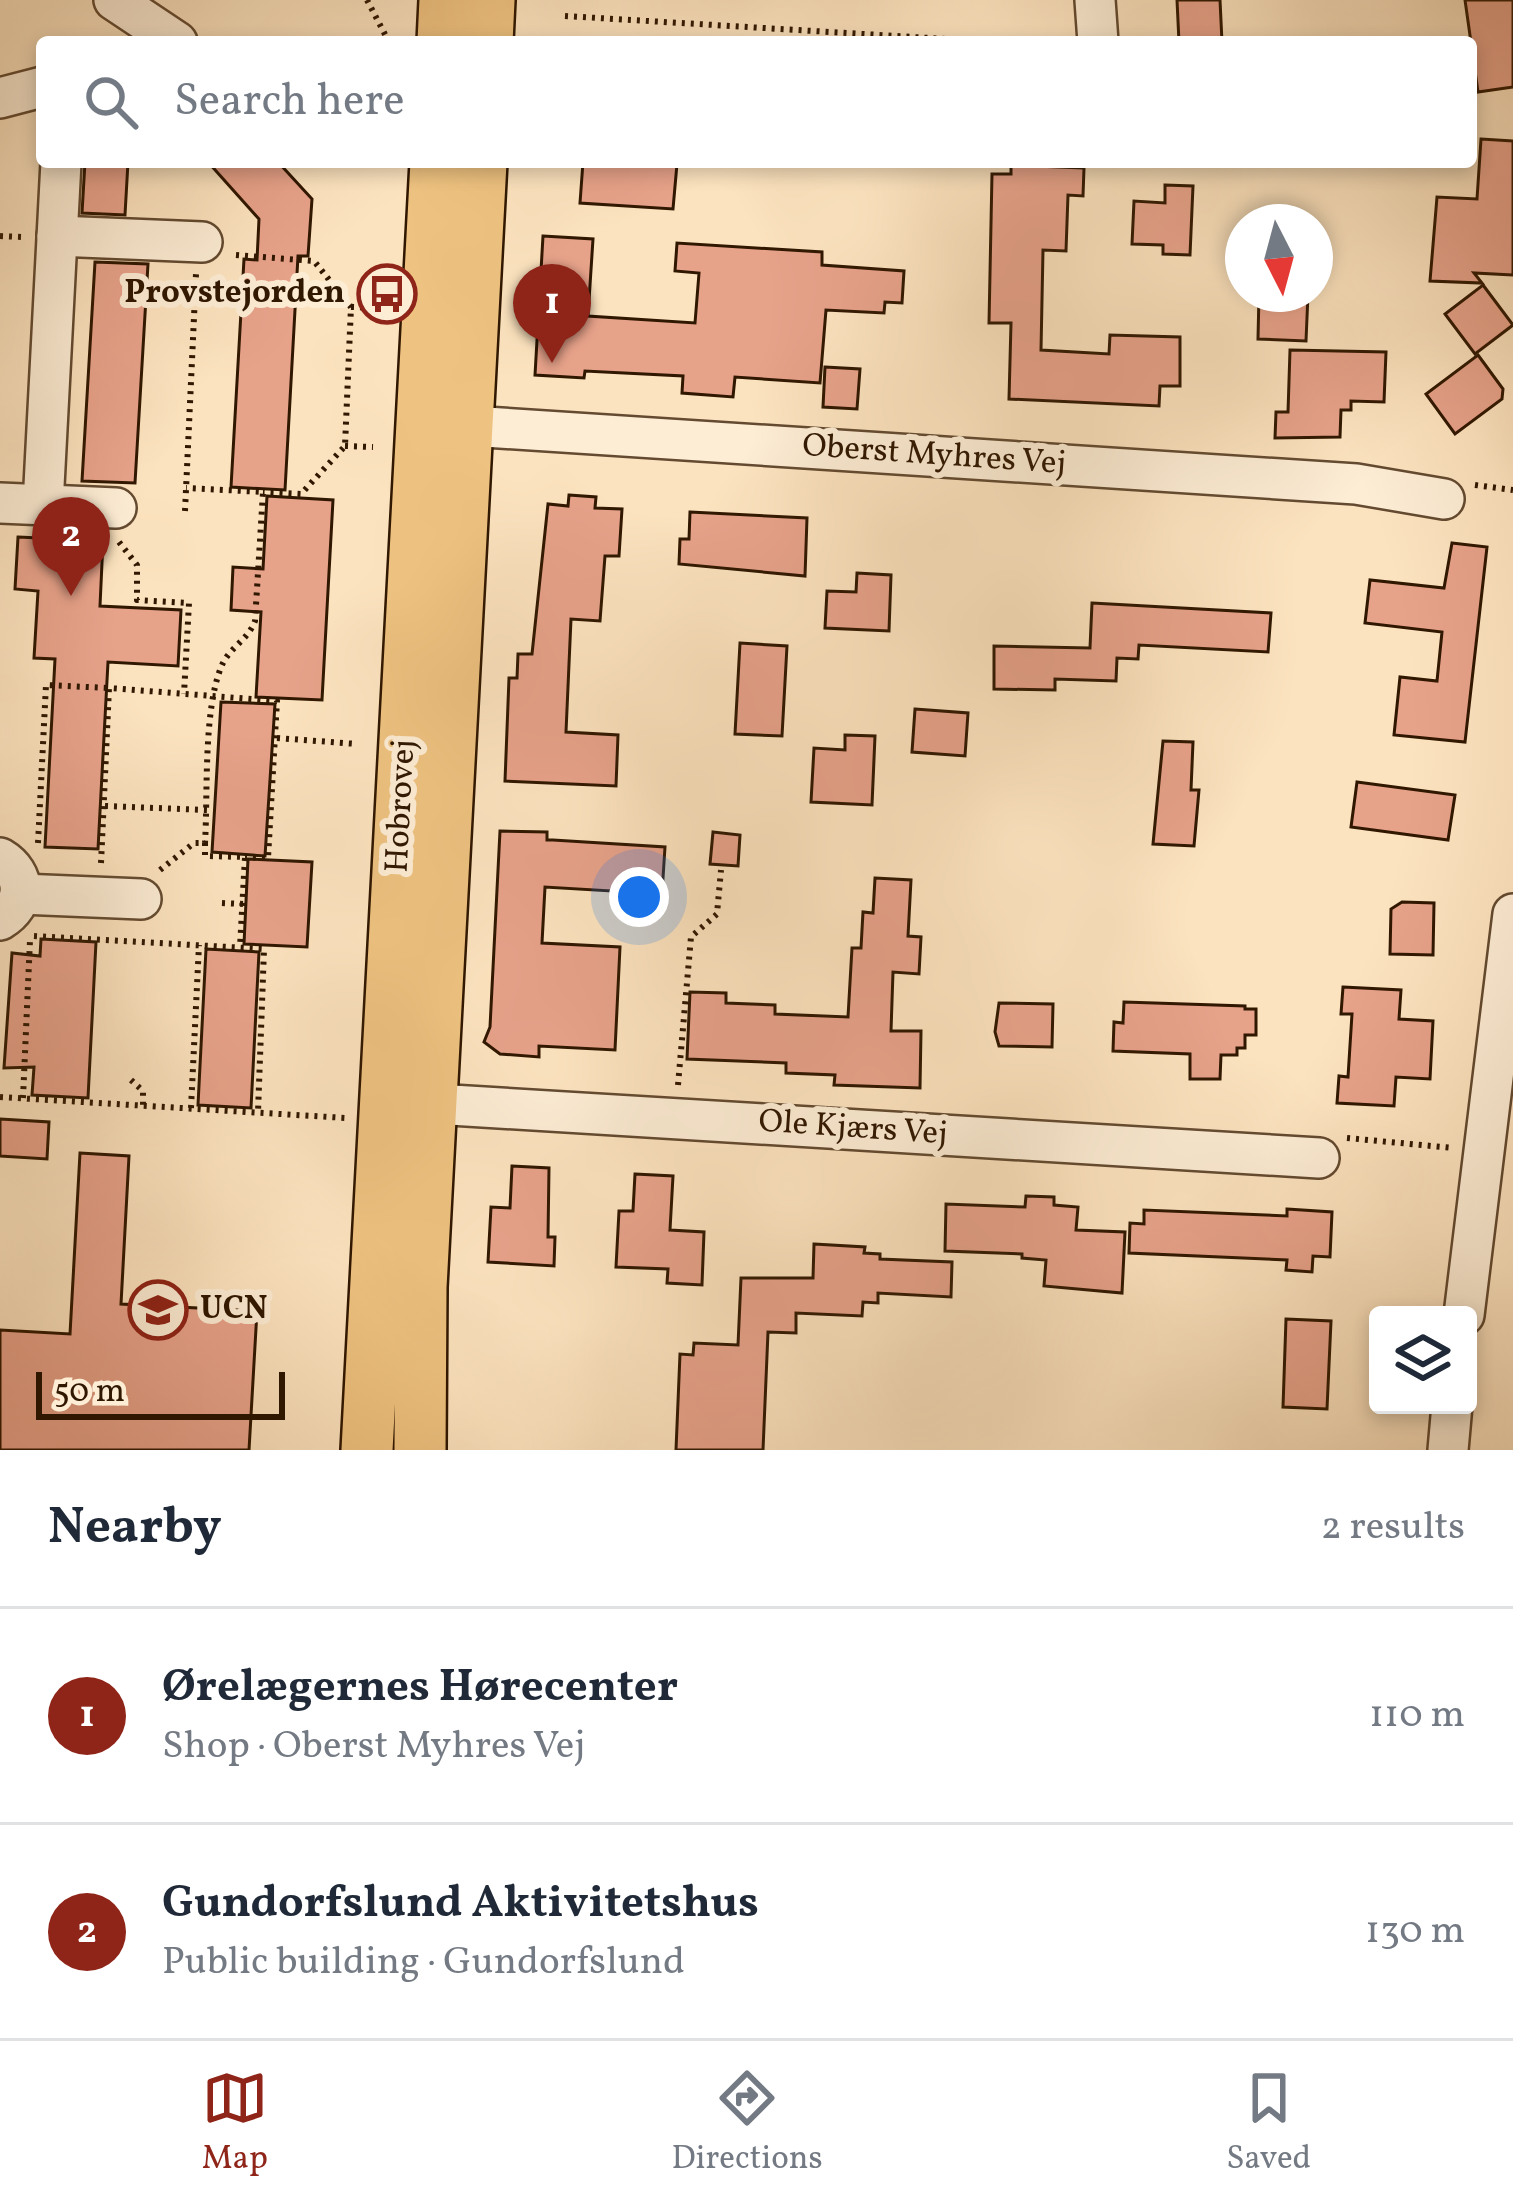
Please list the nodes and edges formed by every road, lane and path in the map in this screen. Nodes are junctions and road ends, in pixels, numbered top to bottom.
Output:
1 (114, 0) edge
2 (367, 0) edge
3 (445, 0) edge
4 (489, 0) edge
5 (1095, 0) edge
6 (565, 16) dead end
7 (161, 36) edge
8 (386, 36) edge
9 (443, 36) edge
10 (487, 36) edge
11 (897, 36) edge
12 (1098, 36) edge
13 (36, 89) edge
14 (0, 98) edge
15 (61, 168) edge
16 (436, 168) edge
17 (480, 168) edge
18 (57, 236) junction
19 (199, 254) joint
20 (250, 256) dead end
21 (351, 307) junction
22 (380, 308) dead end
23 (444, 425) junction
24 (345, 446) junction
25 (373, 447) dead end
26 (186, 488) junction
27 (262, 492) junction
28 (1444, 499) dead end
29 (0, 502) edge
30 (43, 505) junction
31 (116, 508) joint
32 (185, 511) dead end
33 (109, 688) junction
34 (184, 694) junction
35 (213, 697) junction
36 (276, 738) junction
37 (357, 744) dead end
38 (105, 806) junction
39 (207, 810) junction
40 (205, 843) junction
41 (245, 857) junction
42 (0, 858) edge
43 (721, 870) dead end
44 (149, 886) joint
45 (100, 897) junction
46 (18, 902) edge
47 (222, 903) dead end
48 (243, 904) junction
49 (1513, 914) edge
50 (199, 945) junction
51 (240, 947) junction
52 (131, 1080) dead end
53 (0, 1096) edge
54 (22, 1098) junction
55 (408, 1103) junction
56 (143, 1105) junction
57 (190, 1108) junction
58 (258, 1112) junction
59 (675, 1118) junction
60 (1359, 1140) dead end
61 (1441, 1147) dead end
62 (1319, 1158) dead end
63 (1498, 1179) edge
64 (1466, 1306) edge
65 (1451, 1414) edge
66 (367, 1450) edge
67 (420, 1450) edge
68 (1448, 1450) edge

1 - 7 street
2 - 8 path
3 - 9 main road
4 - 10 main road
5 - 12 street
6 - 11 path
13 - 14 street
15 - 18 street
16 - 23 main road, Hobrovej
17 - 23 main road, Hobrovej
18 - 19 street
18 - 30 street
19 - 26 path
20 - 21 path
21 - 22 path
21 - 24 path
23 - 28 street, Oberst Myhres Vej
23 - 55 main road, Hobrovej
24 - 25 path
24 - 27 path
26 - 27 path
26 - 32 path
27 - 35 path
29 - 30 street
30 - 31 street
31 - 34 path
33 - 34 path
33 - 38 path
33 - 46 path
34 - 35 path
35 - 36 path
35 - 39 path
36 - 37 path
36 - 41 path
38 - 39 path
38 - 45 path
39 - 40 path
40 - 41 path
40 - 44 path
41 - 48 path
42 - 46 street
43 - 59 path
44 - 45 street
45 - 46 street
47 - 48 path
48 - 51 path
49 - 63 street
50 - 51 path
50 - 54 path
50 - 57 path
51 - 58 path
52 - 56 path
53 - 54 path
54 - 56 path
55 - 58 path
55 - 59 street, Ole Kjærs Vej
55 - 66 main road, Hobrovej
55 - 67 main road, Hobrovej
56 - 57 path
57 - 58 path
59 - 62 street, Ole Kjærs Vej
60 - 61 path
63 - 64 street
65 - 68 street

